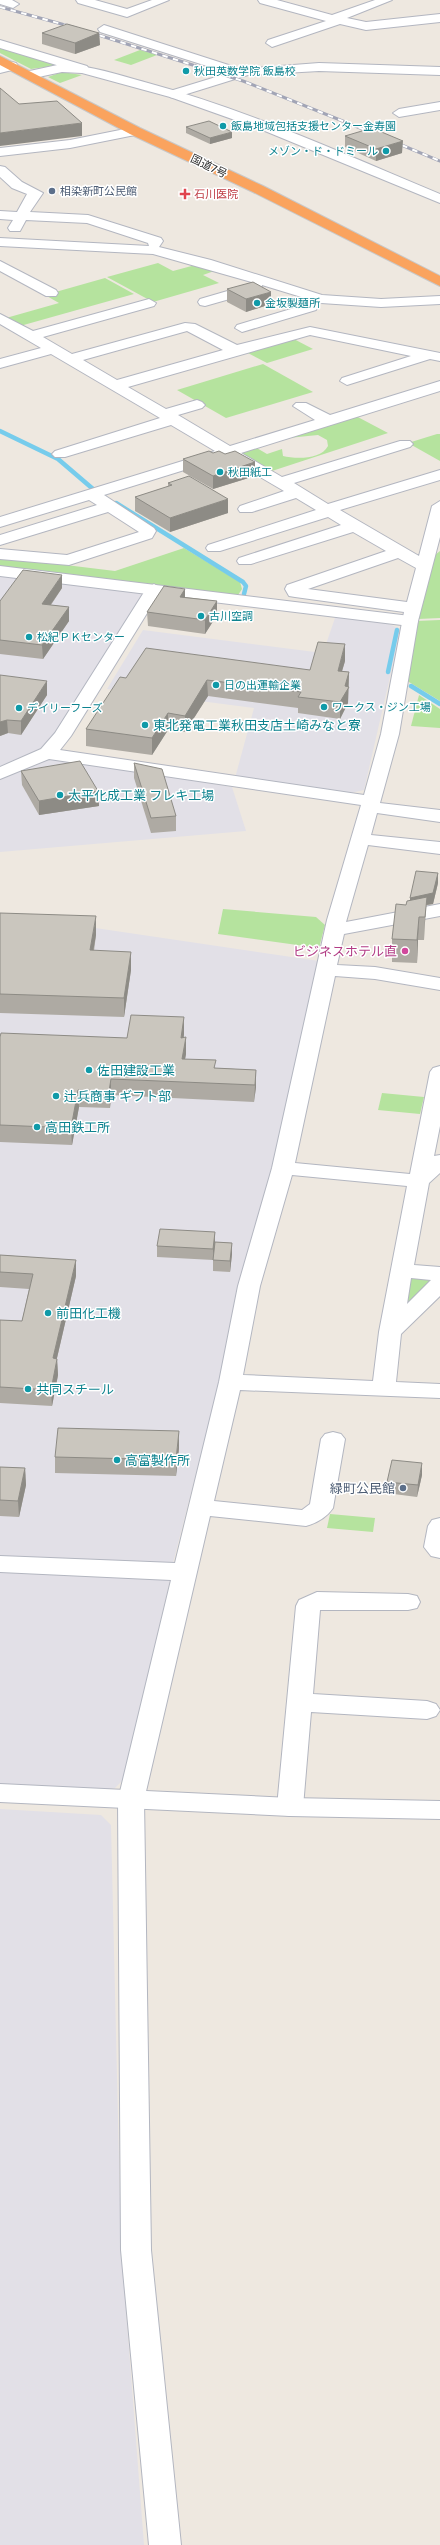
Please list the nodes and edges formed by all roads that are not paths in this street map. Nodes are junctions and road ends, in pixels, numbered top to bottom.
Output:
1 (0, 0) edge
2 (82, 0) edge
3 (163, 0) edge
4 (264, 0) edge
5 (356, 0) edge
6 (386, 0) edge
7 (13, 4) dead end
8 (374, 4) junction
9 (440, 18) edge
10 (336, 20) junction
11 (104, 29) dead end
12 (272, 43) dead end
13 (0, 44) edge
14 (4, 65) edge
15 (82, 69) junction
16 (440, 71) edge
17 (240, 73) junction
18 (29, 74) junction
19 (174, 94) junction
20 (440, 106) edge
21 (399, 113) dead end
22 (135, 131) junction
23 (0, 152) edge
24 (2, 174) edge
25 (440, 199) edge
26 (0, 215) edge
27 (22, 217) junction
28 (2, 243) edge
29 (152, 250) junction
30 (0, 265) edge
31 (440, 282) edge
32 (271, 283) junction
33 (51, 293) dead end
34 (440, 300) edge
35 (205, 302) dead end
36 (149, 303) dead end
37 (316, 303) junction
38 (0, 318) edge
39 (242, 328) dead end
40 (296, 333) junction
41 (32, 336) junction
42 (54, 349) junction
43 (237, 351) junction
44 (434, 355) edge
45 (71, 359) junction
46 (0, 364) edge
47 (347, 380) dead end
48 (117, 385) junction
49 (440, 386) edge
50 (197, 405) dead end
51 (301, 406) dead end
52 (170, 417) junction
53 (329, 421) junction
54 (265, 426) dead end
55 (281, 435) junction
56 (405, 444) dead end
57 (229, 452) junction
58 (60, 454) dead end
59 (440, 475) edge
60 (282, 482) junction
61 (298, 492) junction
62 (91, 494) junction
63 (110, 506) junction
64 (440, 506) edge
65 (246, 509) dead end
66 (328, 510) junction
67 (0, 522) edge
68 (354, 526) junction
69 (0, 540) edge
70 (214, 548) dead end
71 (400, 552) junction
72 (0, 554) edge
73 (245, 561) dead end
74 (425, 567) junction
75 (0, 571) edge
76 (154, 589) junction
77 (412, 614) junction
78 (47, 753) junction
79 (0, 774) edge
80 (369, 804) junction
81 (440, 816) edge
82 (360, 839) junction
83 (440, 848) edge
84 (440, 910) edge
85 (335, 930) junction
86 (326, 970) junction
87 (440, 984) edge
88 (440, 1072) edge
89 (435, 1126) edge
90 (440, 1161) edge
91 (283, 1168) junction
92 (419, 1181) junction
93 (402, 1271) junction
94 (440, 1274) edge
95 (440, 1284) edge
96 (390, 1332) junction
97 (230, 1382) junction
98 (384, 1388) junction
99 (440, 1391) edge
100 (333, 1439) dead end
101 (199, 1507) junction
102 (440, 1526) edge
103 (440, 1550) edge
104 (0, 1564) edge
105 (184, 1572) junction
106 (408, 1602) dead end
107 (298, 1702) junction
108 (426, 1710) dead end
109 (0, 1793) edge
110 (131, 1800) junction
111 (290, 1807) junction
112 (440, 1810) edge
113 (165, 2545) edge

1 - 7 street
2 - 3 street
4 - 10 street
5 - 8 street
6 - 8 street
8 - 10 street
9 - 10 street
10 - 12 street
11 - 17 street
13 - 15 street
14 - 18 highway, 国道7号
15 - 18 street
15 - 19 street
16 - 17 street
17 - 19 street
18 - 22 highway, 国道7号
19 - 25 street
20 - 21 street
22 - 23 street
22 - 31 highway, 国道7号
24 - 27 street
26 - 27 street
27 - 28 street
27 - 29 street
28 - 29 street
29 - 32 street
30 - 33 street
32 - 35 street
32 - 37 street
34 - 37 street
36 - 41 street
37 - 39 street
37 - 40 street
38 - 41 street
40 - 43 street
40 - 44 street
41 - 42 street
42 - 45 street
42 - 46 street
43 - 45 street
43 - 48 street
44 - 47 street
45 - 48 street
48 - 52 street
49 - 53 street
50 - 52 street
51 - 53 street
52 - 57 street
52 - 58 street
53 - 55 street
54 - 55 street
55 - 57 street
56 - 60 street
57 - 60 street
57 - 62 street
59 - 66 street
60 - 61 street
61 - 65 street
61 - 66 street
62 - 63 street
62 - 67 street
63 - 69 street
63 - 72 street
64 - 74 street
66 - 68 street
66 - 70 street
68 - 71 street
68 - 73 street
71 - 74 street
71 - 77 street
74 - 77 street
75 - 76 street
76 - 77 street
76 - 78 street
77 - 80 street
78 - 79 street
78 - 80 street
80 - 81 street
80 - 82 street
82 - 83 street
82 - 85 street
84 - 85 street
85 - 86 street
86 - 87 street
86 - 91 street
88 - 89 street
89 - 92 street
90 - 92 street
91 - 92 street
91 - 97 street
92 - 93 street
93 - 94 street
93 - 96 street
95 - 96 street
96 - 98 street
97 - 98 street
97 - 101 street
98 - 99 street
100 - 101 street
101 - 105 street
102 - 103 street
104 - 105 street
105 - 110 street
106 - 107 street
107 - 108 street
107 - 111 street
109 - 110 street
110 - 111 street
110 - 113 street
111 - 112 street

